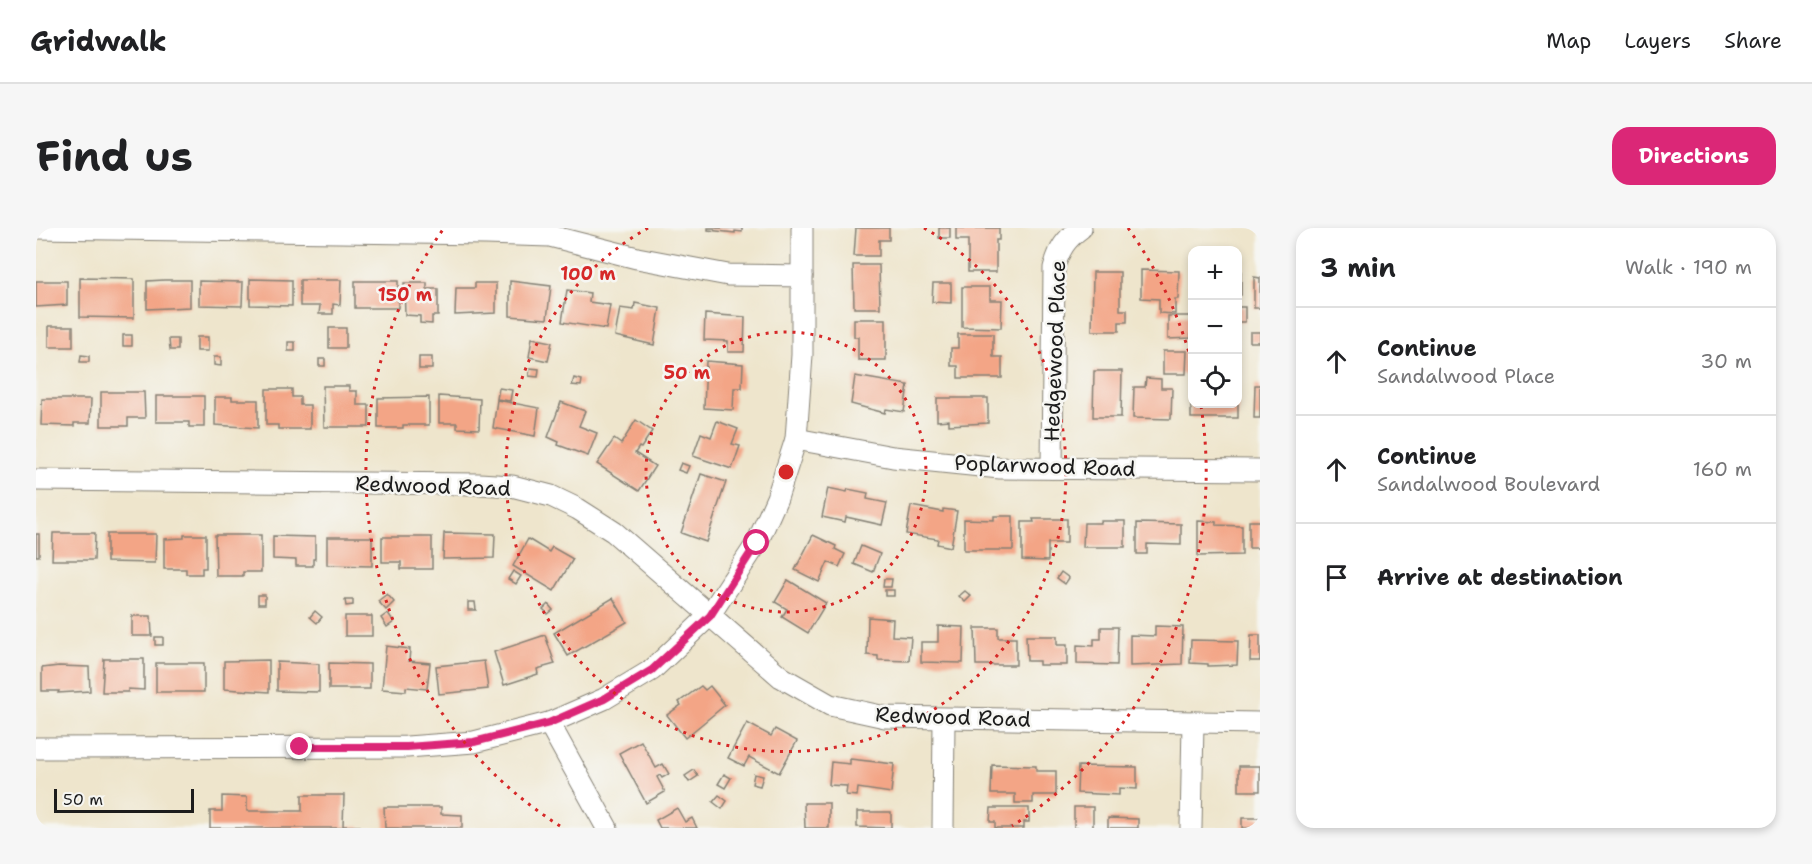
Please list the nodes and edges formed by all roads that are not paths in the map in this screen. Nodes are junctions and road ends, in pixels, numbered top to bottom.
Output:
1 (36, 228) edge
2 (802, 228) edge
3 (550, 232) edge
4 (1075, 232) edge
5 (801, 276) junction
6 (796, 440) junction
7 (1052, 468) junction
8 (1260, 470) edge
9 (36, 480) edge
10 (710, 616) junction
11 (944, 720) junction
12 (1193, 722) junction
13 (549, 723) junction
14 (1260, 723) edge
15 (36, 748) edge
16 (607, 828) edge
17 (943, 828) edge
18 (1191, 828) edge

1 - 3 street
2 - 5 street
3 - 5 street
4 - 7 street, Hedgewood Place
5 - 6 street
6 - 7 street, Poplarwood Road
6 - 10 street
7 - 8 street, Poplarwood Road
9 - 10 street, Redwood Road
10 - 11 street, Redwood Road
10 - 13 street
11 - 12 street, Redwood Road
11 - 17 street
12 - 14 street, Redwood Road
12 - 18 street
13 - 15 street
13 - 16 street

